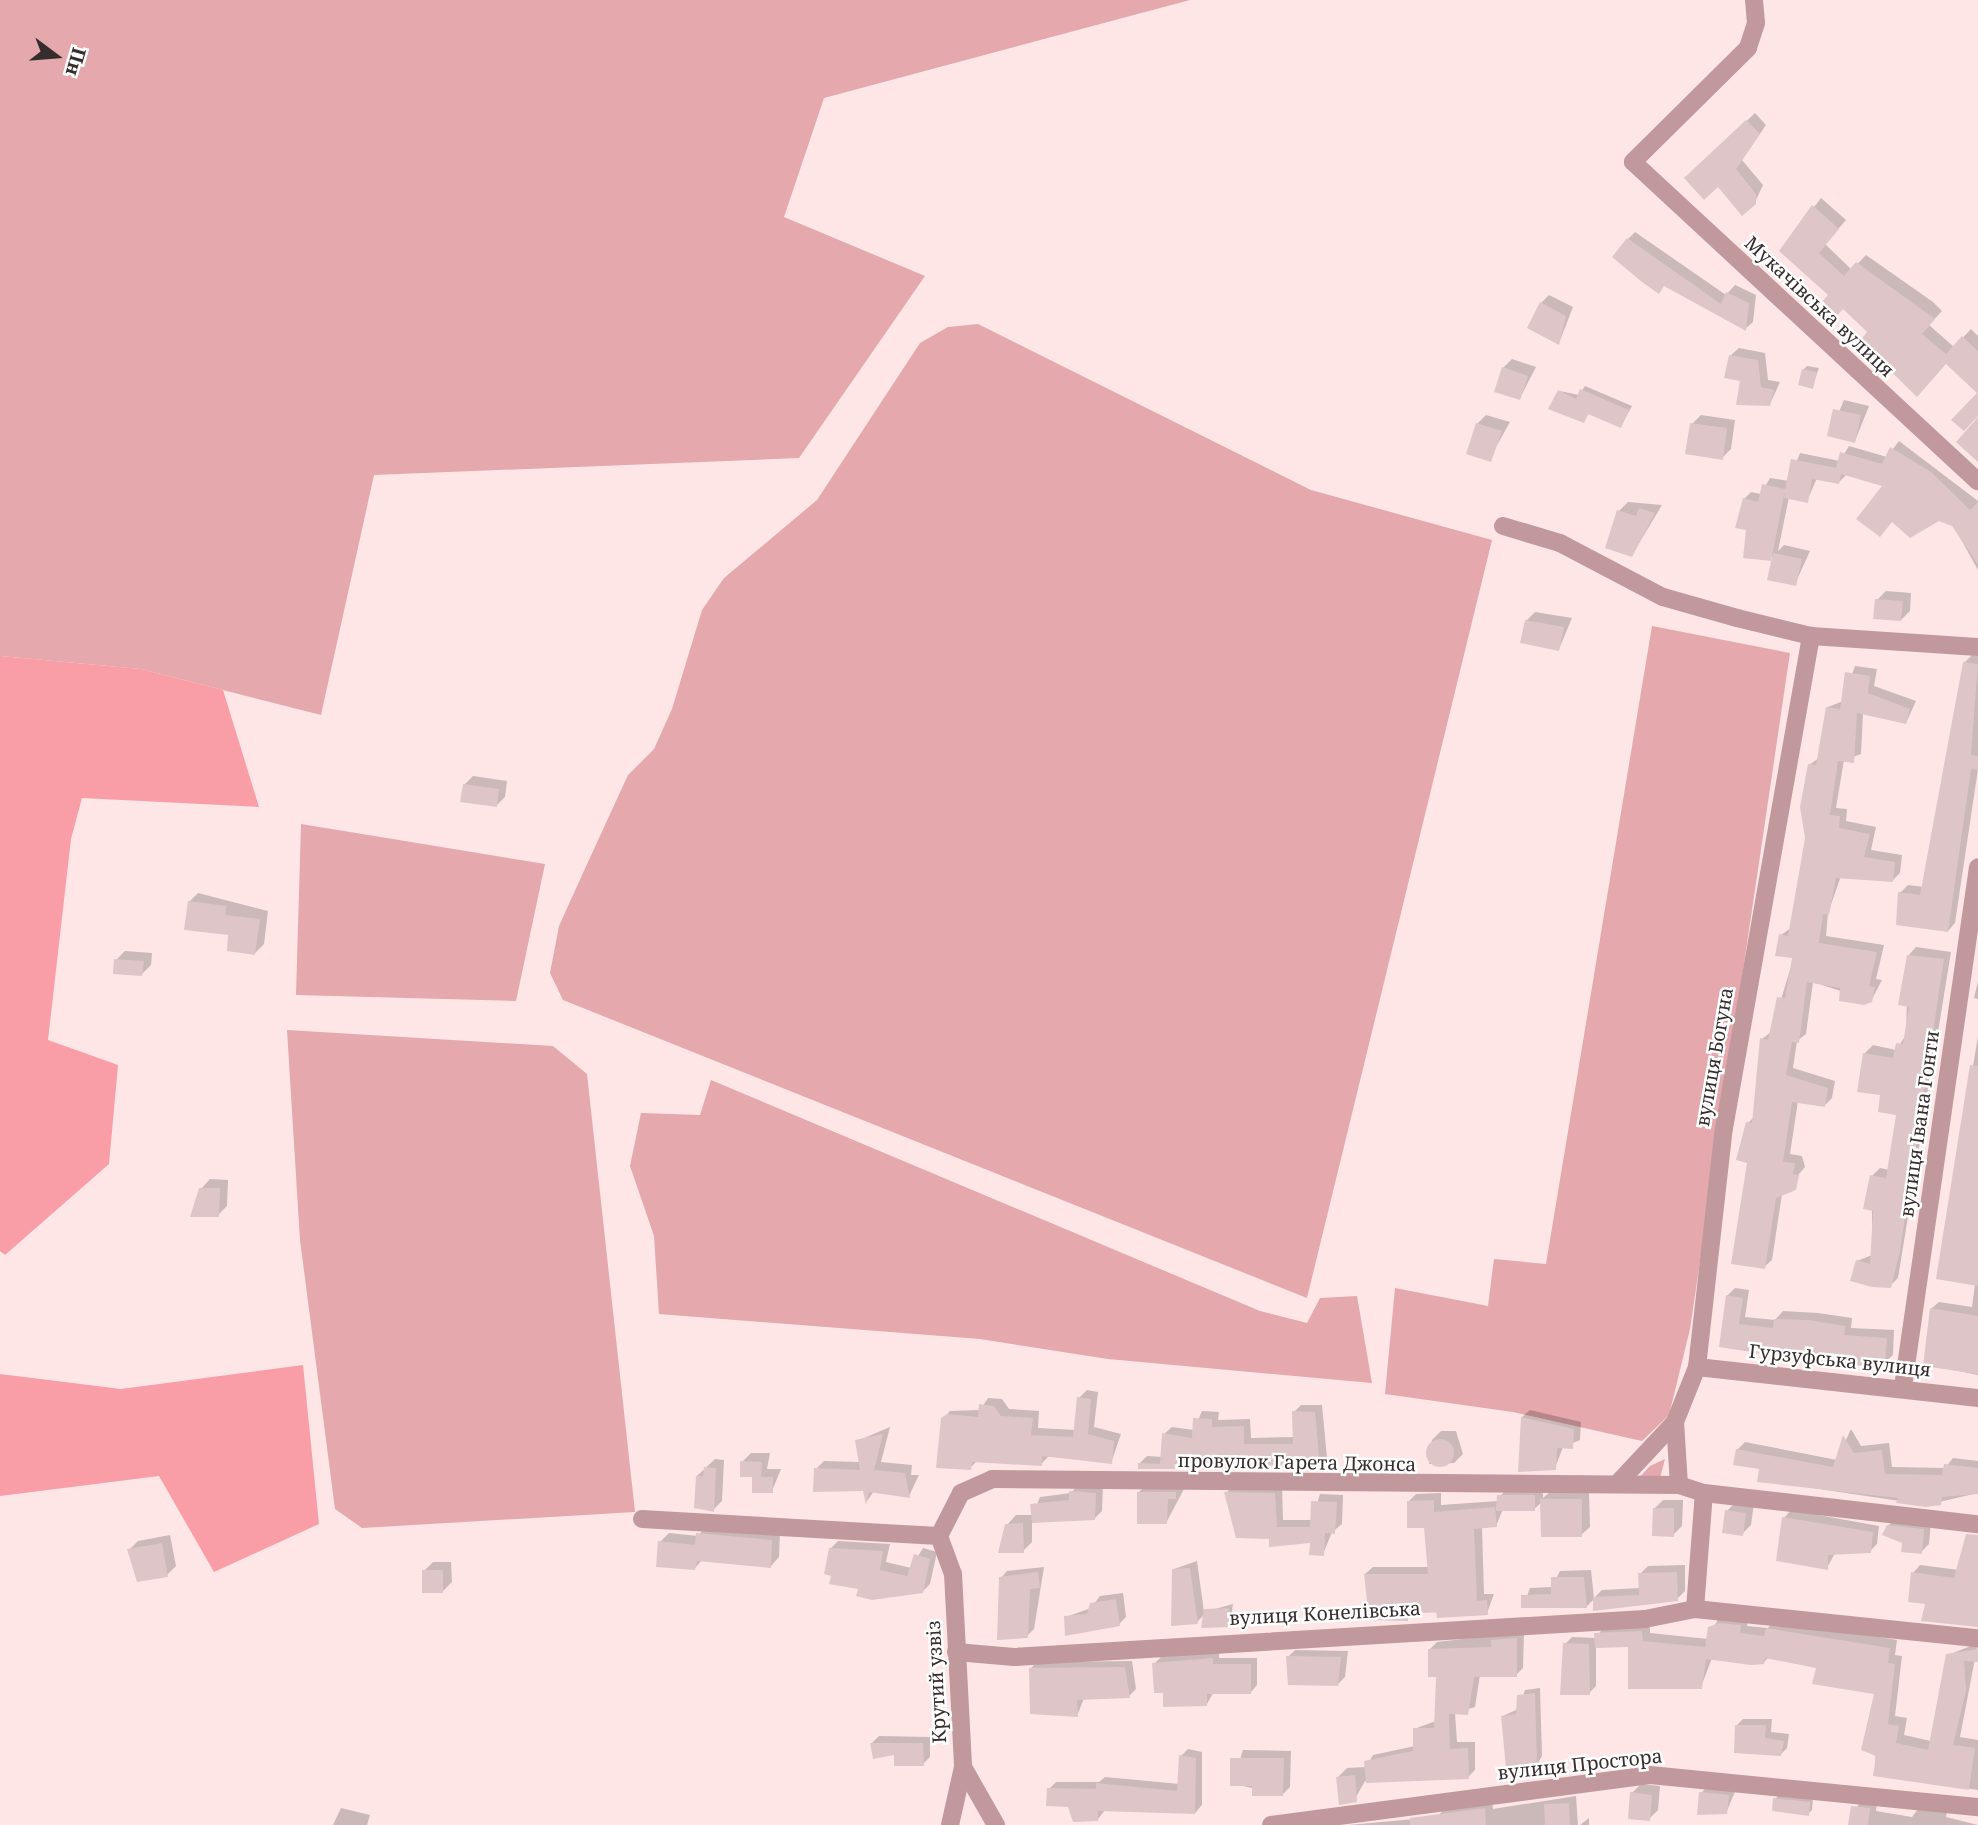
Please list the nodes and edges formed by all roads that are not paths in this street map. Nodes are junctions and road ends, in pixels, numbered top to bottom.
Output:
1 (1754, 0) edge
2 (1978, 481) edge
3 (1503, 526) dead end
4 (1811, 636) junction
5 (1978, 647) edge
6 (1978, 867) edge
7 (1697, 1367) junction
8 (1903, 1387) junction
9 (1978, 1398) edge
10 (1675, 1422) junction
11 (1619, 1482) junction
12 (1679, 1485) junction
13 (1703, 1493) junction
14 (642, 1519) dead end
15 (1978, 1524) edge
16 (939, 1536) junction
17 (1695, 1609) junction
18 (1978, 1638) edge
19 (956, 1652) junction
20 (963, 1767) junction
21 (1978, 1807) edge
22 (950, 1825) edge
23 (996, 1825) edge
24 (1271, 1825) edge

1 - 2 street, Мукачівська вулиця
3 - 4 street
4 - 5 street
4 - 7 street, вулиця Богуна
6 - 8 street, вулиця Івана Гонти
7 - 8 street, Гурзуфська вулиця
7 - 10 street, вулиця Богуна
8 - 9 street, Гурзуфська вулиця
10 - 11 street
10 - 12 street, вулиця Богуна
11 - 12 street, провулок Гарета Джонса
11 - 16 street, провулок Гарета Джонса
12 - 13 street, провулок Гарета Джонса
13 - 15 street, провулок Гарета Джонса
13 - 17 street
14 - 16 street
16 - 19 street, Крутий узвіз
17 - 18 street, вулиця Конелівська
17 - 19 street, вулиця Конелівська
19 - 20 street, Крутий узвіз
20 - 22 street, Крутий узвіз
20 - 23 street
21 - 24 street, вулиця Простора

